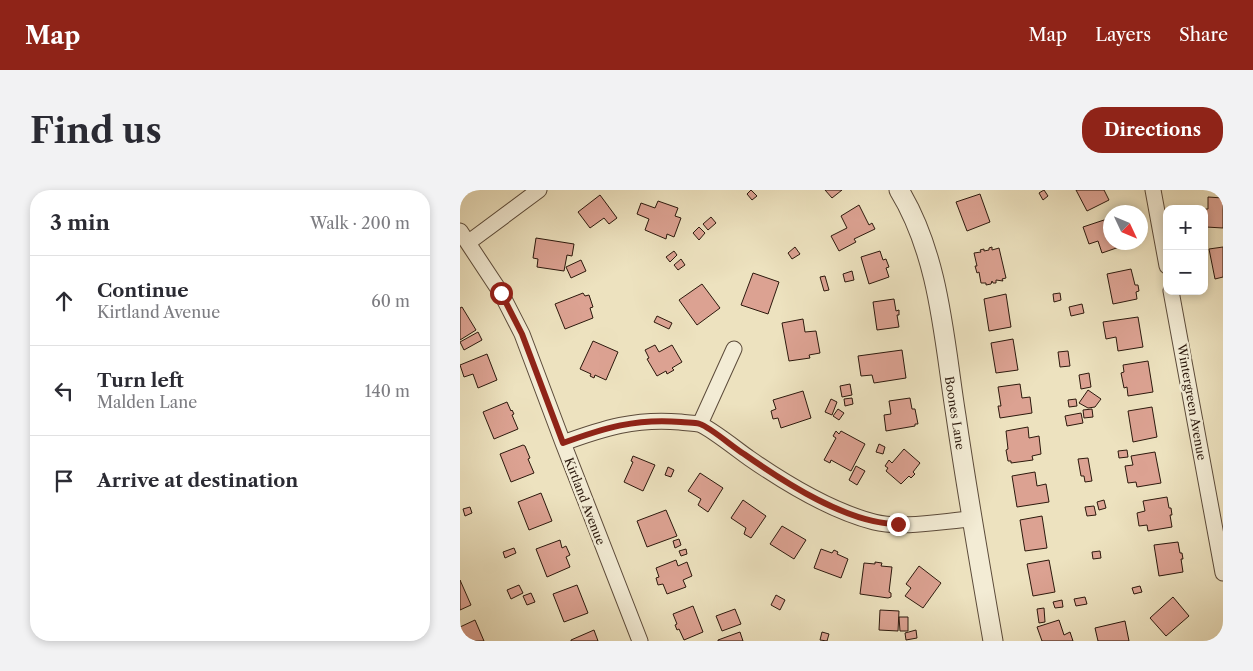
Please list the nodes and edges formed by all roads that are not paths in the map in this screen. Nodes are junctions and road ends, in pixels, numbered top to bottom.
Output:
1 (539, 190) edge
2 (899, 190) edge
3 (1153, 190) edge
4 (464, 237) edge
5 (1164, 250) edge
6 (1172, 295) edge
7 (734, 349) dead end
8 (700, 424) junction
9 (563, 443) junction
10 (972, 519) junction
11 (1223, 573) edge
12 (640, 641) edge
13 (993, 641) edge

1 - 4 street
2 - 10 street, Boones Lane
3 - 5 street
4 - 9 street, Kirtland Avenue
6 - 11 street, Wintergreen Avenue
7 - 8 street
8 - 9 street
8 - 10 street
9 - 12 street, Kirtland Avenue
10 - 13 street, Boones Lane

